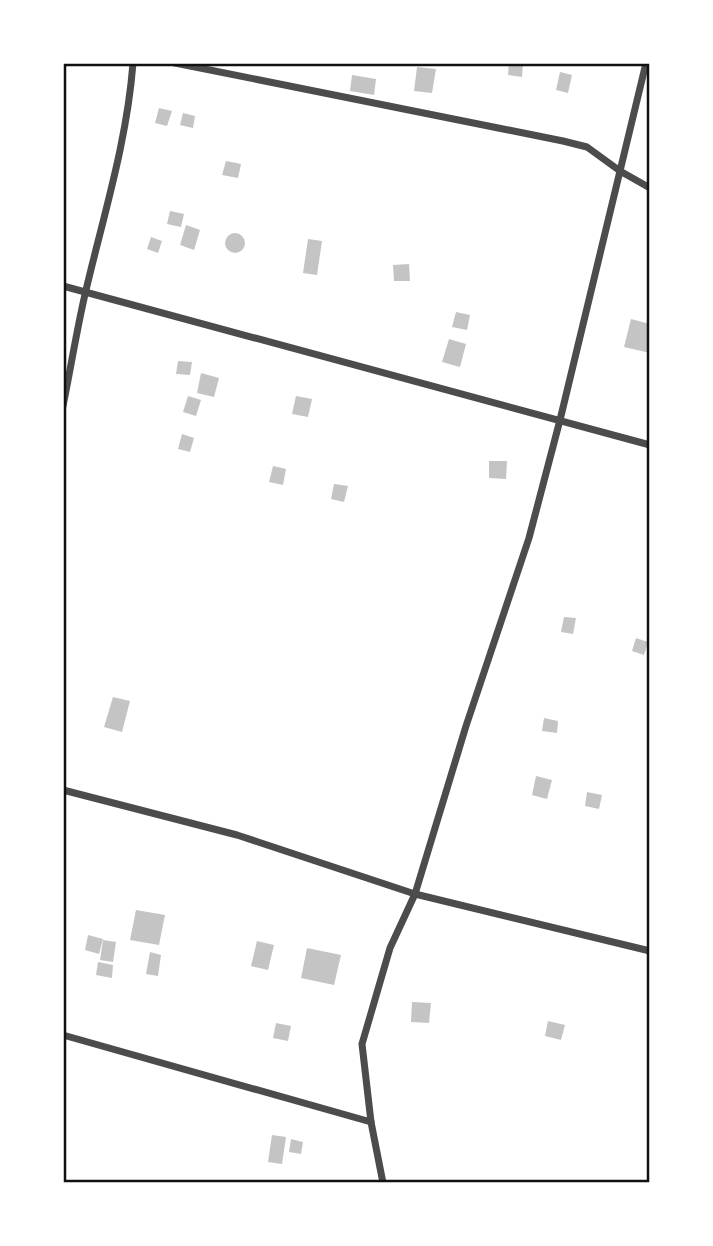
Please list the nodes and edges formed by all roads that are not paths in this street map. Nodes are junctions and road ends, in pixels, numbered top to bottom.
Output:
1 (133, 63) edge
2 (174, 63) edge
3 (646, 63) edge
4 (620, 171) junction
5 (650, 188) edge
6 (63, 286) edge
7 (85, 292) junction
8 (63, 406) edge
9 (560, 420) junction
10 (650, 445) edge
11 (63, 790) edge
12 (415, 894) junction
13 (650, 951) edge
14 (63, 1035) edge
15 (371, 1122) junction
16 (383, 1183) edge

1 - 7 street
2 - 4 street
3 - 4 street
4 - 5 street
4 - 9 street
6 - 7 street
7 - 8 street
7 - 9 street
9 - 10 street
9 - 12 street
11 - 12 street
12 - 13 street
12 - 15 street
14 - 15 street
15 - 16 street

